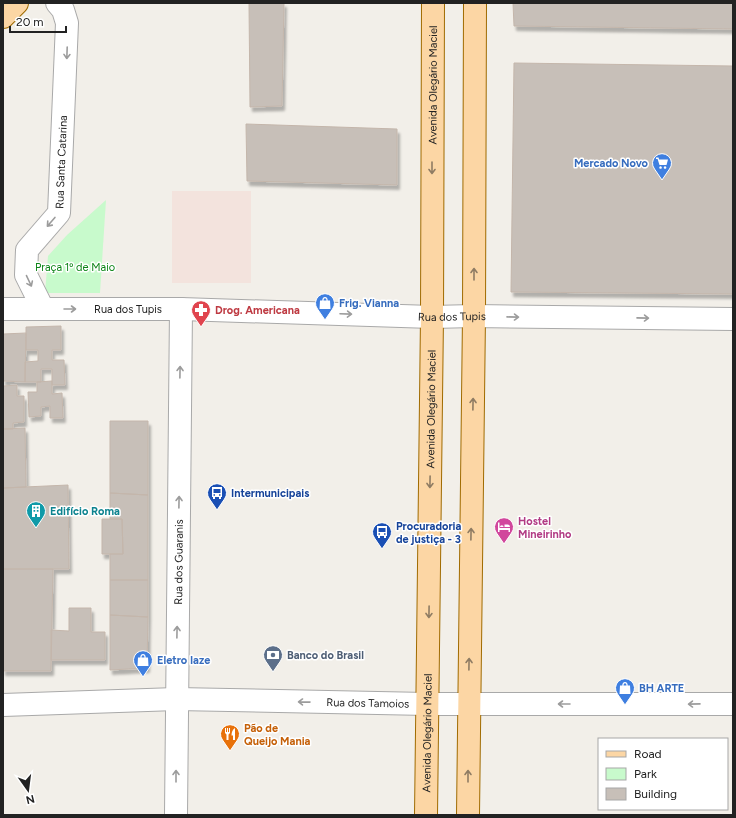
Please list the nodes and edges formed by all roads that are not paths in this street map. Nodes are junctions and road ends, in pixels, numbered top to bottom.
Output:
1 (16, 3) edge
2 (57, 3) edge
3 (433, 3) edge
4 (475, 3) edge
5 (3, 17) edge
6 (3, 309) edge
7 (43, 309) junction
8 (181, 309) junction
9 (474, 316) junction
10 (432, 317) junction
11 (733, 319) edge
12 (176, 699) junction
13 (427, 704) junction
14 (469, 704) junction
15 (733, 704) edge
16 (3, 705) edge
17 (176, 815) edge
18 (426, 815) edge
19 (468, 815) edge

1 - 5 main road
2 -> 7 street, Rua Santa Catarina
3 -> 10 main road, Avenida Olegário Maciel
9 -> 4 main road
6 - 7 street, Rua dos Tupis
7 -> 8 street, Rua dos Tupis
8 -> 10 street, Rua dos Tupis
12 -> 8 street, Rua dos Guaranis
9 - 10 street, Rua dos Tupis
9 -> 11 street, Rua dos Tupis
14 -> 9 main road
10 -> 13 main road, Avenida Olegário Maciel
13 -> 12 street, Rua dos Tamoios
12 - 16 street, Rua dos Tamoios
17 -> 12 street, Rua dos Guaranis
13 - 14 street, Rua dos Tamoios
13 - 18 main road, Avenida Olegário Maciel
15 -> 14 street, Rua dos Tamoios
19 -> 14 main road

